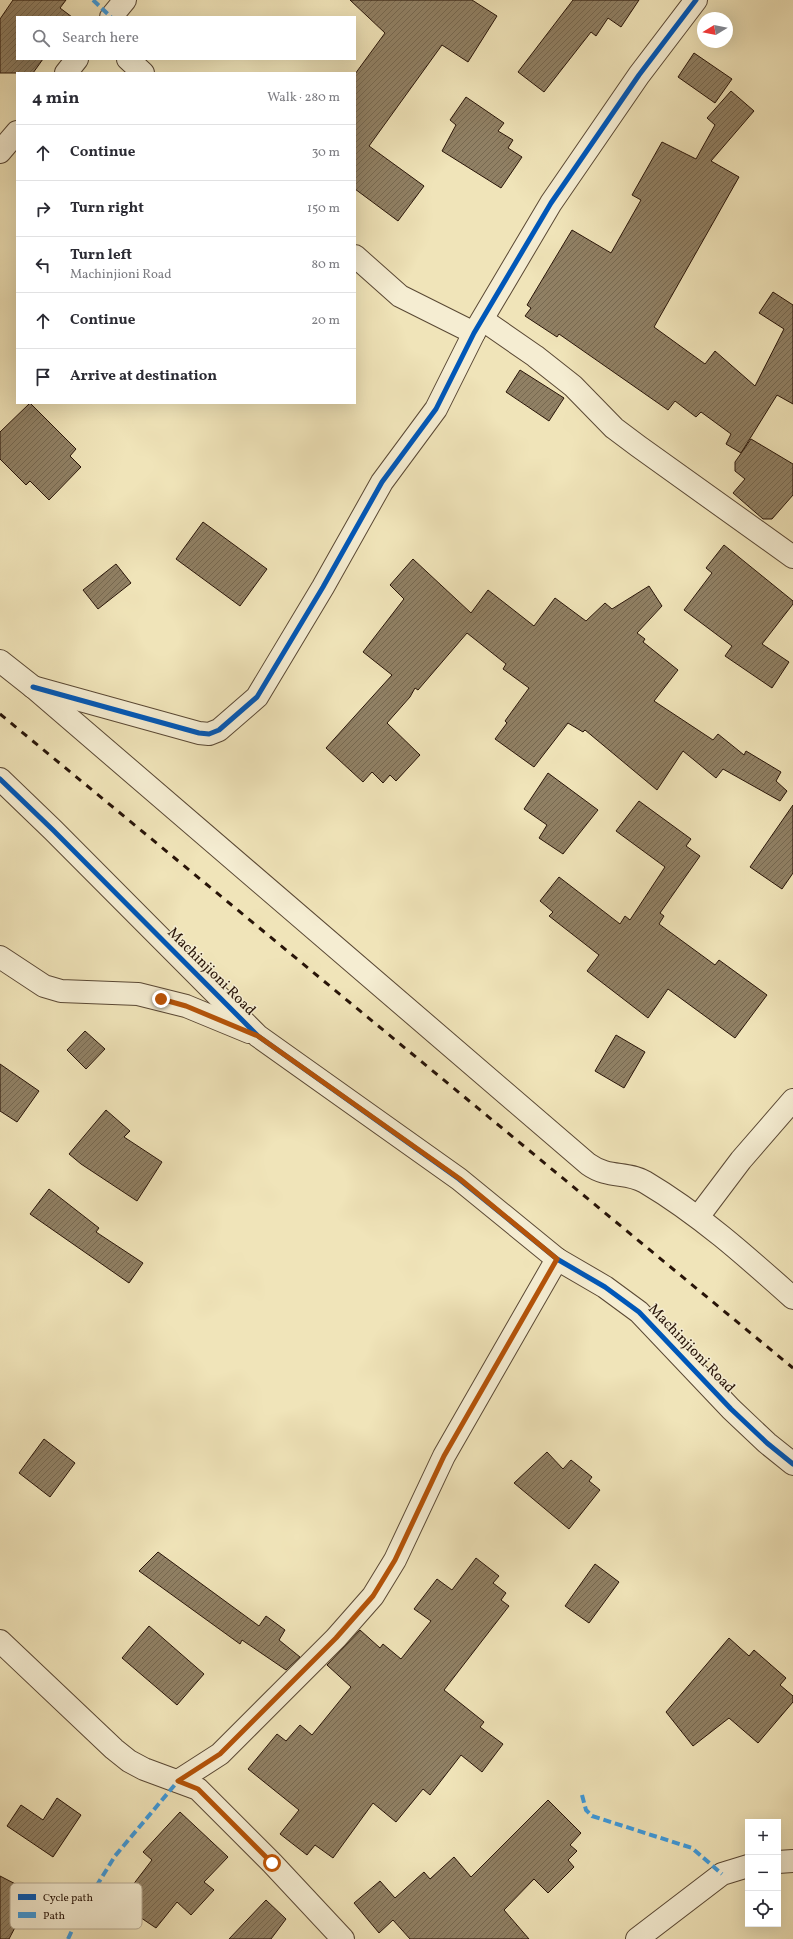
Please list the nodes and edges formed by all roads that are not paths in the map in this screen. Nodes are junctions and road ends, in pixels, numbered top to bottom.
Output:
1 (125, 0) edge
2 (696, 0) edge
3 (112, 16) edge
4 (76, 60) edge
5 (129, 60) edge
6 (67, 72) edge
7 (142, 72) edge
8 (16, 133) edge
9 (0, 152) edge
10 (356, 257) edge
11 (478, 327) junction
12 (793, 557) edge
13 (0, 661) edge
14 (33, 687) junction
15 (0, 779) edge
16 (0, 957) edge
17 (258, 1036) junction
18 (793, 1100) edge
19 (698, 1217) junction
20 (557, 1259) junction
21 (793, 1298) edge
22 (793, 1464) edge
23 (0, 1642) edge
24 (178, 1781) junction
25 (793, 1861) edge
26 (781, 1862) edge
27 (745, 1867) edge
28 (343, 1939) edge
29 (637, 1939) edge

1 - 3 street
2 - 11 street
4 - 6 street
5 - 7 street
8 - 9 street
10 - 11 street
11 - 12 street
11 - 14 street
13 - 14 street
14 - 19 street
15 - 17 street, Machinjioni Road
16 - 17 street
17 - 20 street, Machinjioni Road
18 - 19 street
19 - 21 street
20 - 22 street, Machinjioni Road
20 - 24 street
23 - 24 street
24 - 28 street
25 - 26 street
27 - 29 street

